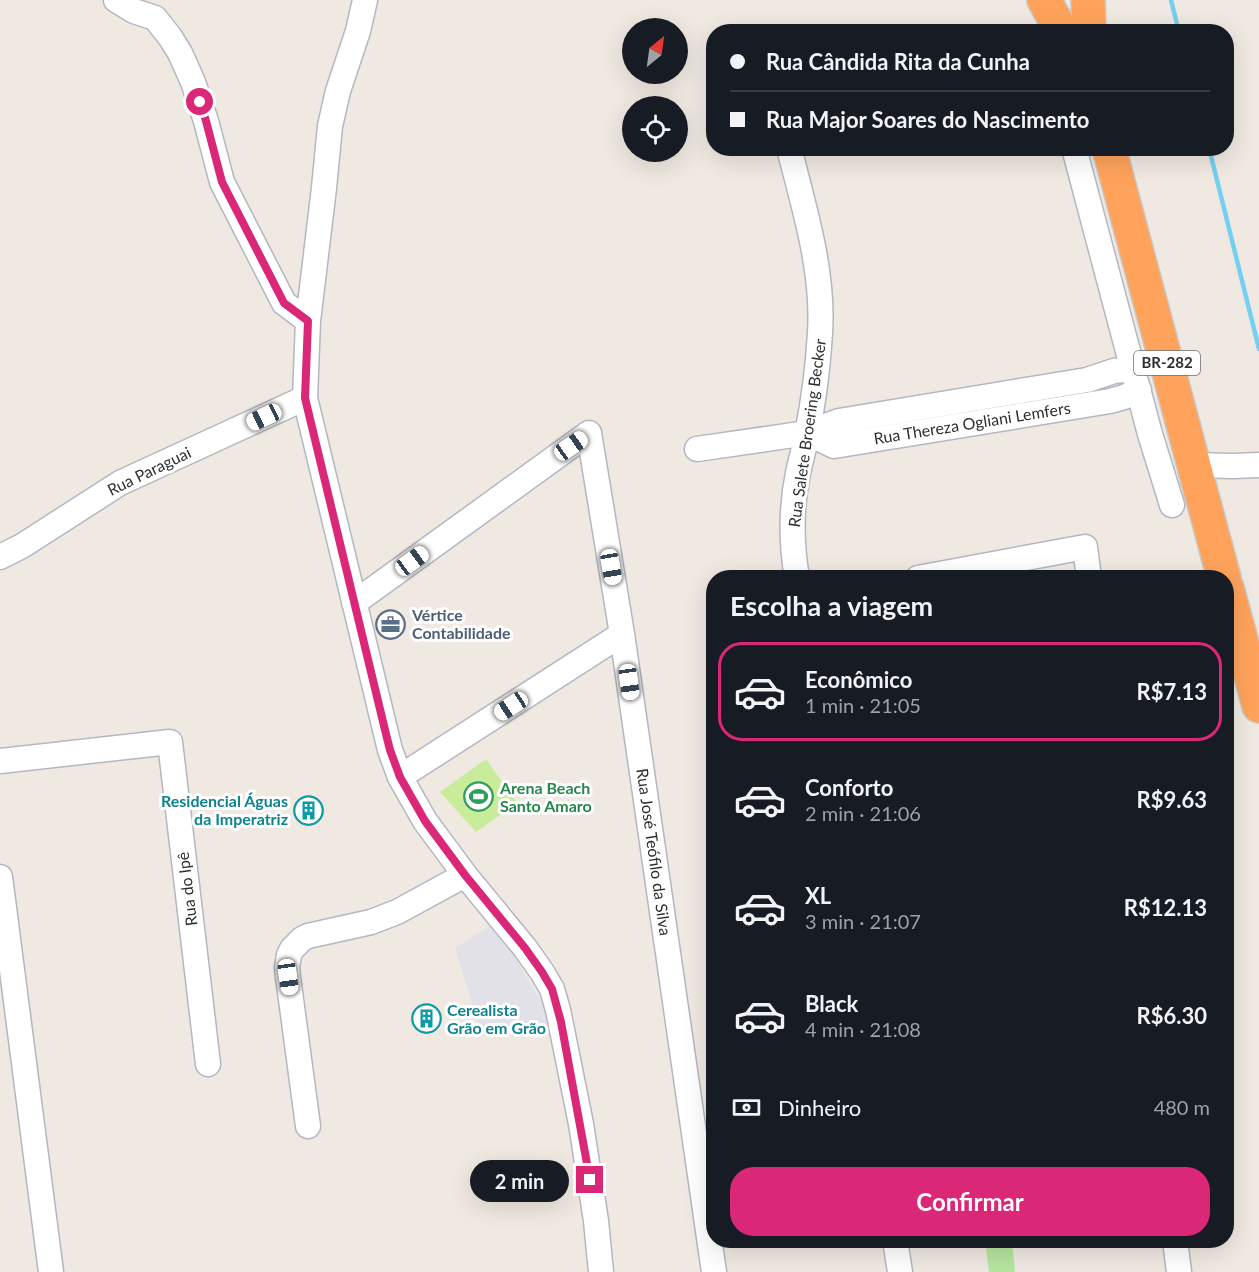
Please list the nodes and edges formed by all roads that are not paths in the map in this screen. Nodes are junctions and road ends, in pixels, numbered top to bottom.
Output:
1 (116, 0) edge
2 (365, 0) edge
3 (1037, 0) edge
4 (1044, 0) edge
5 (1070, 0) edge
6 (1088, 0) edge
7 (155, 9) edge
8 (1041, 24) edge
9 (1058, 24) edge
10 (1076, 24) edge
11 (1089, 24) edge
12 (791, 156) edge
13 (1076, 156) edge
14 (1111, 156) edge
15 (308, 321) junction
16 (1122, 328) junction
17 (1100, 374) junction
18 (1136, 380) junction
19 (305, 398) junction
20 (1110, 401) junction
21 (807, 433) junction
22 (1150, 434) junction
23 (696, 449) dead end
24 (1194, 465) junction
25 (1259, 465) edge
26 (1172, 505) dead end
27 (0, 557) edge
28 (796, 570) edge
29 (961, 570) edge
30 (1088, 570) edge
31 (1222, 570) edge
32 (354, 603) junction
33 (1234, 614) edge
34 (622, 634) junction
35 (1259, 706) edge
36 (0, 761) edge
37 (400, 777) junction
38 (465, 875) junction
39 (0, 877) edge
40 (208, 1064) dead end
41 (308, 1126) dead end
42 (706, 1217) edge
43 (711, 1248) edge
44 (896, 1248) edge
45 (1175, 1248) edge
46 (51, 1272) edge
47 (601, 1272) edge
48 (714, 1272) edge
49 (900, 1272) edge
50 (1179, 1272) edge

1 - 7 street
2 - 15 street
3 - 8 street
4 - 9 highway
5 - 10 highway
6 - 11 highway
7 - 15 street
12 - 21 street, Rua Salete Broering Becker
13 - 16 street
14 - 24 highway, BR-282
15 - 19 street
16 - 17 street
16 - 18 street
17 - 18 street, Rua Thereza Ogliani Lemfers
17 - 21 street, Rua Thereza Ogliani Lemfers
18 - 20 street, Rua Thereza Ogliani Lemfers
18 - 22 street
19 - 27 street, Rua Paraguai
19 - 32 street
20 - 21 street, Rua Thereza Ogliani Lemfers
20 - 22 street
21 - 23 street, Rua Thereza Ogliani Lemfers
21 - 28 street, Rua Salete Broering Becker
22 - 26 street
24 - 25 street
24 - 31 highway, BR-282
29 - 30 street
32 - 34 street, Rua José Teófilo da Silva
32 - 37 street
33 - 35 highway
34 - 37 street
34 - 42 street, Rua José Teófilo da Silva
36 - 40 street, Rua do Ipê
37 - 38 street
38 - 41 street
38 - 47 street
39 - 46 street
43 - 48 street, Rua José Teófilo da Silva
44 - 49 street
45 - 50 street

